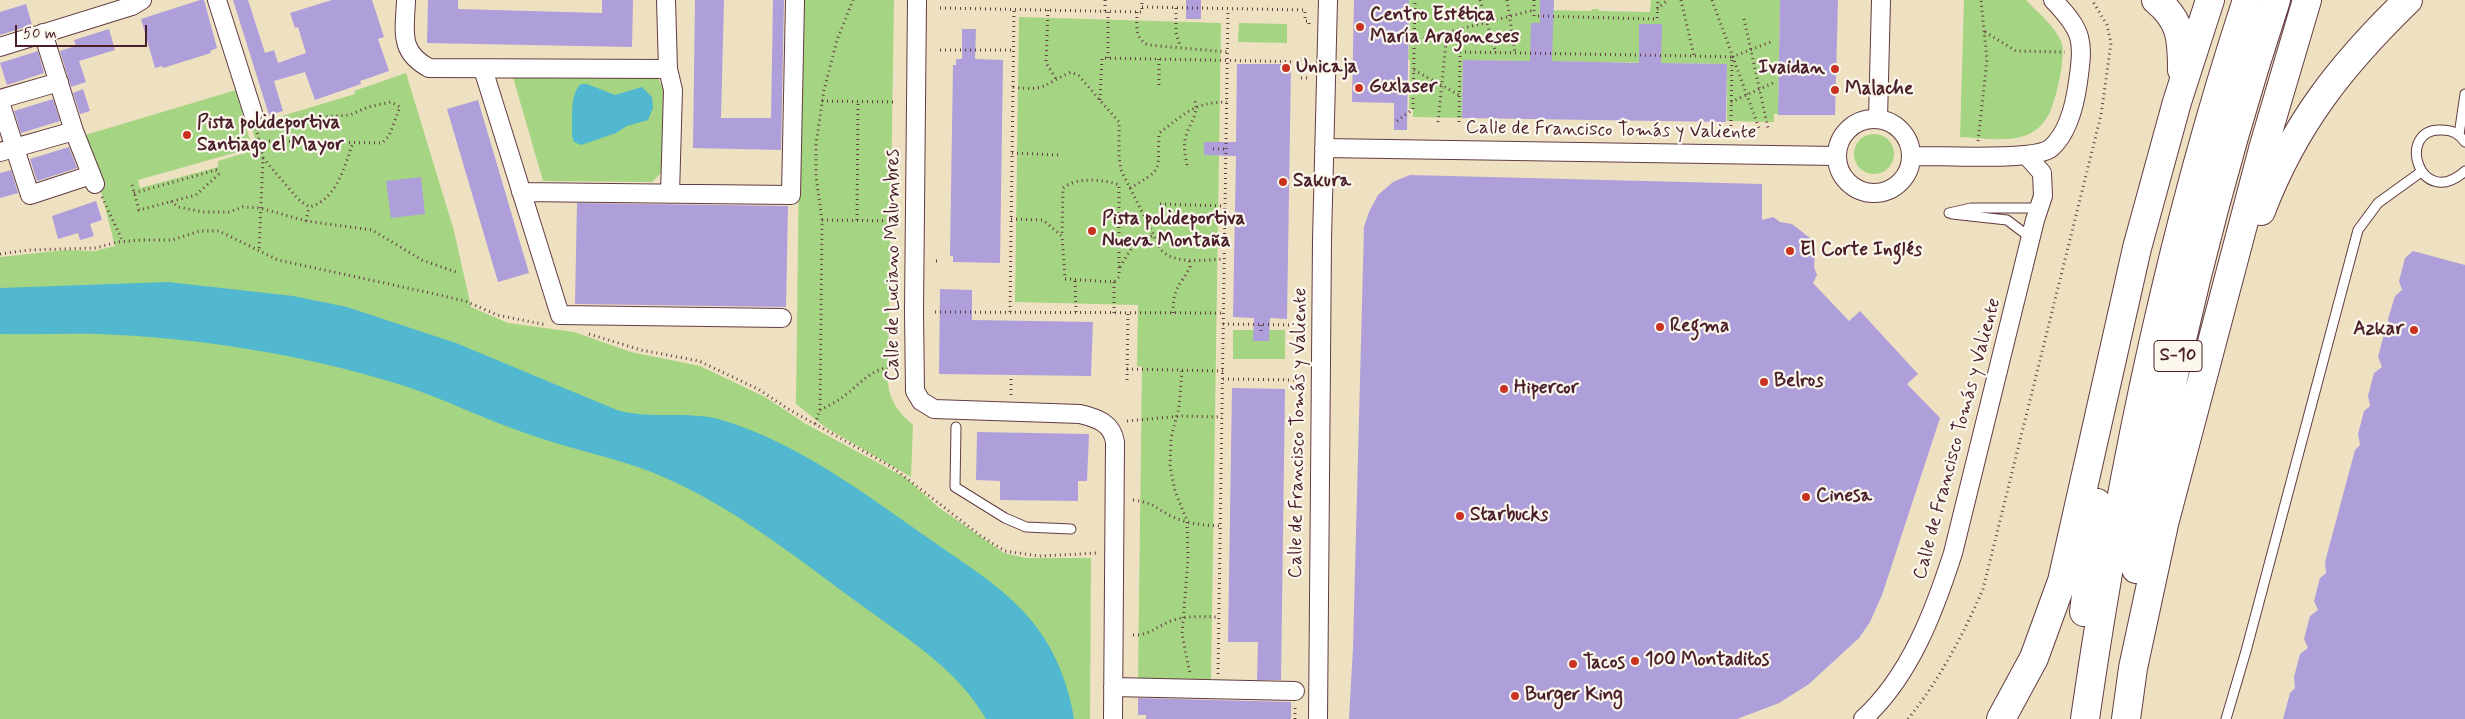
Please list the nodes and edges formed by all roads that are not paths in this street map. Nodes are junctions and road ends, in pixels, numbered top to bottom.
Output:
1 (142, 0) edge
2 (217, 0) edge
3 (406, 0) edge
4 (666, 0) edge
5 (795, 0) edge
6 (917, 0) edge
7 (1328, 0) edge
8 (1881, 0) edge
9 (2053, 0) edge
10 (2156, 0) edge
11 (2210, 0) edge
12 (2247, 0) edge
13 (2276, 0) edge
14 (2307, 0) edge
15 (2408, 0) edge
16 (42, 33) junction
17 (0, 47) edge
18 (668, 69) junction
19 (483, 70) junction
20 (58, 82) junction
21 (2465, 94) edge
22 (0, 100) edge
23 (2177, 102) junction
24 (253, 113) road end
25 (1878, 119) junction
26 (74, 131) junction
27 (2462, 139) edge
28 (1324, 148) junction
29 (8, 150) edge
30 (1836, 156) junction
31 (1910, 156) junction
32 (2027, 156) junction
33 (2465, 171) edge
34 (2421, 172) junction
35 (521, 192) junction
36 (670, 194) junction
37 (2039, 208) junction
38 (2030, 238) junction
39 (782, 318) dead end
40 (2115, 350) junction
41 (2195, 412) junction
42 (956, 427) dead end
43 (1071, 528) dead end
44 (1113, 687) junction
45 (1294, 691) dead end
46 (1113, 719) edge
47 (1318, 719) edge
48 (1863, 719) edge
49 (2002, 719) edge
50 (2071, 719) edge
51 (2085, 719) edge
52 (2112, 719) edge
53 (2126, 719) edge
54 (2226, 719) edge

1 - 16 street
2 - 24 street
3 - 19 street
4 - 18 street
5 - 36 street
6 - 44 street, Calle de Luciano Malumbres
7 - 28 street, Calle de Francisco Tomás y Valiente
8 - 25 street
9 - 32 street
10 - 23 highway
11 - 23 highway
12 - 51 highway, S-10
13 - 52 highway, S-10
14 - 41 highway
15 - 41 highway
16 - 17 street
16 - 20 street
18 - 19 street
18 - 36 street
19 - 35 street
20 - 22 street
20 - 26 street
21 - 27 lane
22 - 29 street
23 - 40 highway
25 - 30 street
25 - 31 street
26 - 29 street
26 - 29 street
27 - 34 lane
28 - 30 street, Calle de Francisco Tomás y Valiente
28 - 47 street, Calle de Francisco Tomás y Valiente
30 - 31 street
31 - 32 street
32 - 37 street, Calle de Francisco Tomás y Valiente
33 - 34 lane
34 - 54 lane
35 - 36 street
35 - 39 street
37 - 38 street, Calle de Francisco Tomás y Valiente
37 - 38 lane
38 - 48 street, Calle de Francisco Tomás y Valiente
40 - 49 highway
40 - 50 highway
41 - 53 highway
42 - 43 lane
44 - 45 street
44 - 46 street, Calle de Luciano Malumbres

